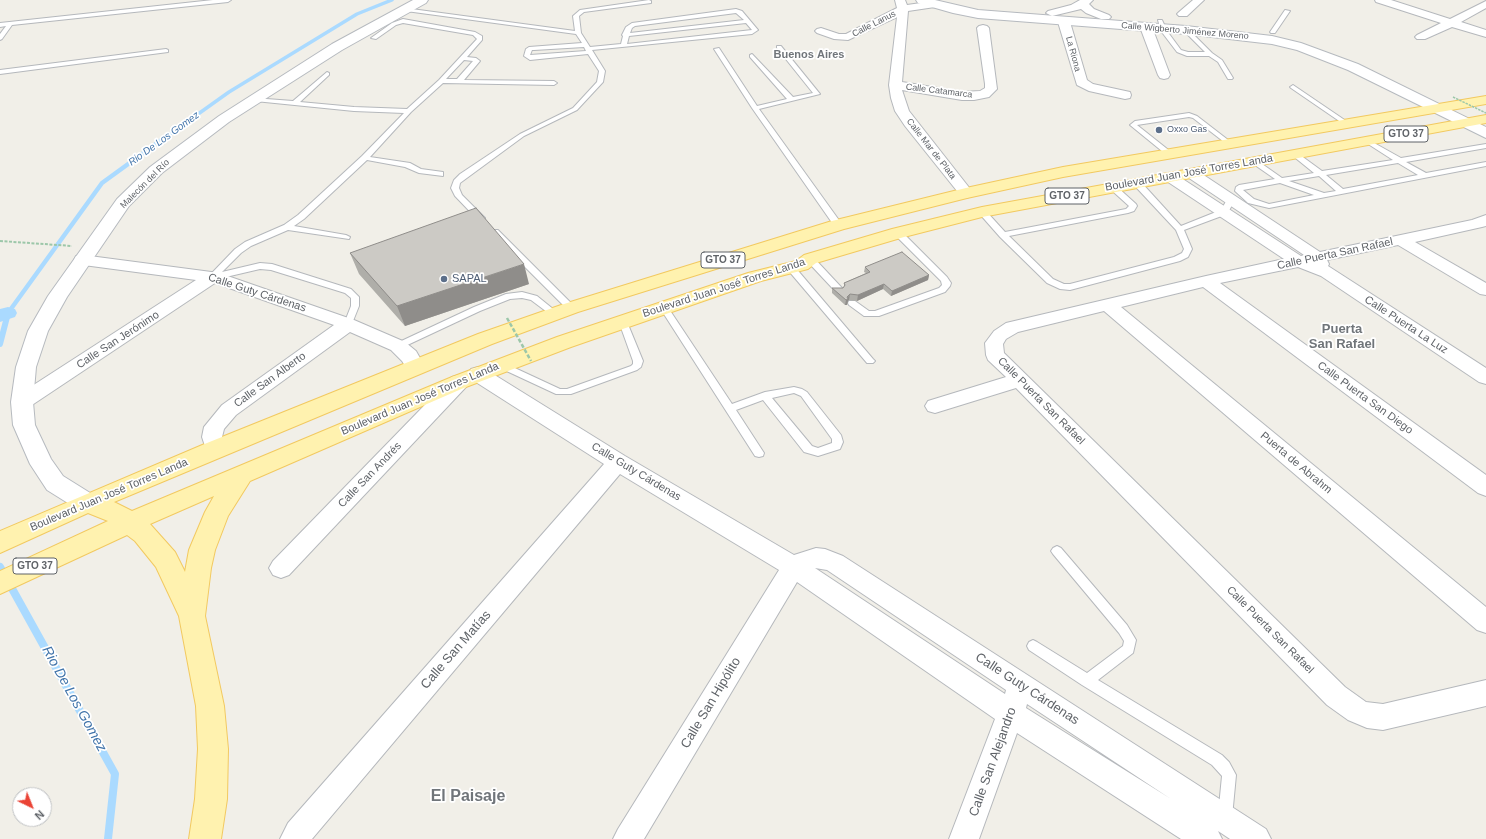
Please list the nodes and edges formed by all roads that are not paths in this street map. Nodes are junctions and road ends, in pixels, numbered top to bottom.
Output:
1 (228, 0) edge
2 (422, 0) edge
3 (922, 0) edge
4 (954, 0) edge
5 (1380, 0) edge
6 (1476, 0) edge
7 (649, 2) dead end
8 (1085, 2) edge
9 (1192, 2) edge
10 (1486, 3) edge
11 (902, 4) edge
12 (935, 4) junction
13 (406, 9) junction
14 (1288, 11) dead end
15 (1052, 13) junction
16 (1182, 14) dead end
17 (697, 16) junction
18 (1105, 17) junction
19 (748, 21) junction
20 (1064, 22) junction
21 (1451, 23) junction
22 (10, 24) junction
23 (0, 25) edge
24 (1161, 25) junction
25 (704, 26) junction
26 (1146, 27) junction
27 (983, 28) dead end
28 (1186, 30) junction
29 (821, 31) dead end
30 (1273, 32) junction
31 (578, 33) junction
32 (1486, 34) edge
33 (626, 35) junction
34 (711, 37) junction
35 (1421, 37) dead end
36 (0, 38) edge
37 (374, 38) dead end
38 (623, 46) junction
39 (779, 47) dead end
40 (587, 49) junction
41 (717, 49) dead end
42 (166, 51) dead end
43 (1210, 54) junction
44 (752, 56) dead end
45 (462, 58) junction
46 (2, 73) edge
47 (327, 74) dead end
48 (1164, 75) dead end
49 (1230, 78) dead end
50 (441, 81) junction
51 (458, 82) junction
52 (554, 83) dead end
53 (895, 85) junction
54 (1293, 87) dead end
55 (1125, 95) dead end
56 (255, 99) junction
57 (792, 100) junction
58 (1486, 100) edge
59 (1453, 101) junction
60 (295, 103) junction
61 (755, 108) junction
62 (1435, 109) junction
63 (408, 112) junction
64 (1486, 121) edge
65 (1465, 123) junction
66 (1347, 124) junction
67 (1367, 141) junction
68 (1230, 144) junction
69 (1482, 147) edge
70 (1486, 152) edge
71 (1168, 154) junction
72 (1296, 154) junction
73 (365, 158) junction
74 (1255, 161) junction
75 (1401, 161) junction
76 (1486, 164) edge
77 (1192, 173) junction
78 (440, 174) dead end
79 (1321, 175) junction
80 (1170, 176) junction
81 (1425, 176) junction
82 (1283, 182) junction
83 (1137, 183) junction
84 (1112, 187) junction
85 (1342, 192) junction
86 (966, 193) junction
87 (1322, 195) junction
88 (1228, 206) junction
89 (982, 212) junction
90 (1483, 223) edge
91 (487, 224) edge
92 (838, 225) junction
93 (287, 228) junction
94 (492, 229) edge
95 (1180, 229) junction
96 (898, 233) junction
97 (1003, 235) junction
98 (346, 237) dead end
99 (1401, 240) junction
100 (86, 254) junction
101 (1317, 257) junction
102 (810, 259) junction
103 (1298, 261) junction
104 (790, 268) junction
105 (1327, 272) junction
106 (213, 277) junction
107 (1206, 281) junction
108 (839, 290) edge
109 (1486, 290) edge
110 (852, 303) dead end
111 (1107, 304) junction
112 (664, 308) junction
113 (562, 310) junction
114 (623, 322) junction
115 (348, 324) junction
116 (398, 346) junction
117 (870, 361) dead end
118 (501, 365) junction
119 (416, 367) junction
120 (1486, 377) edge
121 (469, 378) junction
122 (1020, 380) junction
123 (765, 396) junction
124 (22, 402) junction
125 (935, 406) dead end
126 (730, 408) junction
127 (215, 449) junction
128 (759, 453) dead end
129 (618, 462) junction
130 (242, 474) junction
131 (1486, 487) edge
132 (87, 502) junction
133 (130, 522) junction
134 (0, 542) edge
135 (1057, 551) dead end
136 (794, 567) junction
137 (281, 568) dead end
138 (0, 583) edge
139 (192, 616) junction
140 (1486, 622) edge
141 (1033, 646) dead end
142 (1087, 681) junction
143 (1021, 685) junction
144 (1486, 693) edge
145 (1011, 714) junction
146 (1225, 819) junction
147 (205, 839) edge
148 (295, 839) edge
149 (628, 839) edge
150 (964, 839) edge
151 (1208, 839) edge
152 (1256, 839) edge

1 - 22 lane
2 - 13 street, Malecón del Río
3 - 12 street, Calle Wigberto Jiménez Moreno
4 - 15 street, Calle Wigberto Jiménez Moreno
5 - 21 street
6 - 10 street
7 - 31 lane
8 - 15 street
8 - 18 street
9 - 16 street
10 - 21 street
11 - 12 street
11 - 29 street, Calle Lanus
11 - 53 street, Calle Mar de Plata
12 - 20 street, Calle Wigberto Jiménez Moreno
13 - 31 lane
13 - 56 street, Malecón del Río
14 - 30 lane
15 - 18 street, Calle Wigberto Jiménez Moreno
17 - 19 lane
17 - 25 lane
17 - 33 lane
18 - 24 street, Calle Wigberto Jiménez Moreno
19 - 25 lane
19 - 34 lane
20 - 26 street, Calle Wigberto Jiménez Moreno
20 - 55 street, La Riona
21 - 32 street
21 - 35 street
22 - 23 lane
22 - 36 lane
24 - 26 street, Calle Wigberto Jiménez Moreno
24 - 28 street, Calle Wigberto Jiménez Moreno
24 - 30 street, Calle Wigberto Jiménez Moreno
24 - 43 lane
25 - 33 lane
25 - 34 lane
26 - 48 street
27 - 53 street, Calle Catamarca
28 - 43 lane
28 - 62 street, Calle Wigberto Jiménez Moreno
30 - 59 street, Calle Wigberto Jiménez Moreno
31 - 40 lane
33 - 38 lane
34 - 38 lane
37 - 45 lane
38 - 40 lane
39 - 57 lane
40 - 40 lane
40 - 91 lane
41 - 61 lane
42 - 46 lane
43 - 49 lane
44 - 57 lane
45 - 50 lane
45 - 51 lane
47 - 60 lane
50 - 51 lane
50 - 63 lane
51 - 52 lane
53 - 86 street, Calle Mar de Plata
54 - 66 lane
56 - 60 lane
56 - 100 street, Malecón del Río
57 - 61 lane
58 - 59 main road, Boulevard Juan José Torres Landa / GTO 37
59 - 62 main road, Boulevard Juan José Torres Landa / GTO 37
59 - 64 street, Calle Wigberto Jiménez Moreno
60 - 63 lane
61 - 92 lane
62 - 65 street, Calle Wigberto Jiménez Moreno
62 - 66 main road, Boulevard Juan José Torres Landa / GTO 37
63 - 73 lane
64 - 65 main road, Boulevard Juan José Torres Landa / GTO 37
65 - 67 main road, Boulevard Juan José Torres Landa / GTO 37
66 - 68 main road, Boulevard Juan José Torres Landa / GTO 37
67 - 72 main road, Boulevard Juan José Torres Landa / GTO 37
67 - 75 lane
68 - 71 main road, Boulevard Juan José Torres Landa / GTO 37
68 - 71 lane
69 - 70 lane
69 - 75 lane
71 - 86 main road, Boulevard Juan José Torres Landa / GTO 37
72 - 74 main road, Boulevard Juan José Torres Landa / GTO 37
72 - 79 lane
73 - 78 lane
73 - 93 lane
74 - 77 main road, Boulevard Juan José Torres Landa / GTO 37
74 - 82 lane
75 - 79 lane
75 - 81 lane
76 - 81 lane
77 - 80 main road, Boulevard Juan José Torres Landa / GTO 37
77 - 88 street, Calle Puerta La Luz
79 - 82 lane
79 - 85 lane
80 - 83 main road, Boulevard Juan José Torres Landa / GTO 37
80 - 88 street, Calle Puerta La Luz
81 - 85 lane
82 - 87 lane
82 - 87 lane
83 - 84 main road, Boulevard Juan José Torres Landa / GTO 37
83 - 95 lane
84 - 89 main road, Boulevard Juan José Torres Landa / GTO 37
84 - 97 lane
85 - 87 lane
86 - 92 main road, Boulevard Juan José Torres Landa / GTO 37
88 - 95 lane
88 - 101 street, Calle Puerta La Luz
88 - 103 street, Calle Puerta La Luz
89 - 96 main road, Boulevard Juan José Torres Landa / GTO 37
89 - 97 lane
90 - 99 street, Calle Puerta San Rafael
92 - 113 main road, Boulevard Juan José Torres Landa / GTO 37
93 - 98 lane
93 - 106 lane
94 - 113 lane
95 - 97 lane
96 - 102 main road, Boulevard Juan José Torres Landa / GTO 37
96 - 110 lane
99 - 101 street, Calle Puerta San Rafael
99 - 109 street
100 - 106 street, Calle Guty Cárdenas
100 - 124 street, Malecón del Río
101 - 103 street, Calle Puerta San Rafael
101 - 105 street, Calle Puerta La Luz
102 - 104 main road, Boulevard Juan José Torres Landa / GTO 37
102 - 108 lane
103 - 105 street, Calle Puerta La Luz
103 - 107 street, Calle Puerta San Rafael
104 - 112 main road, Boulevard Juan José Torres Landa / GTO 37
104 - 117 lane
105 - 120 street, Calle Puerta La Luz
106 - 115 street, Calle Guty Cárdenas
106 - 115 lane
106 - 124 street, Calle San Jerónimo
107 - 111 street, Calle Puerta San Rafael
107 - 131 street, Calle Puerta San Diego
111 - 122 street, Calle Puerta San Rafael
111 - 140 street, Puerta de Abrahm
112 - 114 main road, Boulevard Juan José Torres Landa / GTO 37
112 - 126 lane
113 - 116 lane
113 - 119 main road, Boulevard Juan José Torres Landa / GTO 37
114 - 118 main road, Boulevard Juan José Torres Landa / GTO 37
114 - 118 lane
115 - 116 street, Calle Guty Cárdenas
115 - 127 street, Calle San Alberto
116 - 119 street, Calle Guty Cárdenas
118 - 121 main road, Boulevard Juan José Torres Landa / GTO 37
119 - 127 main road, Boulevard Juan José Torres Landa / GTO 37
121 - 129 street, Calle Guty Cárdenas
121 - 130 main road, Boulevard Juan José Torres Landa / GTO 37
121 - 137 street, Calle San Andrés
122 - 125 street
122 - 144 street, Calle Puerta San Rafael
123 - 123 lane
123 - 126 lane
124 - 132 street, Malecón del Río
126 - 128 lane
127 - 132 main road, Boulevard Juan José Torres Landa / GTO 37
129 - 136 street, Calle Guty Cárdenas
129 - 148 street, Calle San Matías
130 - 133 main road, Boulevard Juan José Torres Landa / GTO 37
130 - 139 main road
132 - 133 main road
132 - 134 main road, Boulevard Juan José Torres Landa / GTO 37
133 - 138 main road, Boulevard Juan José Torres Landa / GTO 37
133 - 139 main road
135 - 142 lane
136 - 143 street, Calle Guty Cárdenas
136 - 145 street, Calle Guty Cárdenas
136 - 149 street, Calle San Hipólito
139 - 147 main road
141 - 142 lane
142 - 146 lane
143 - 145 street, Calle San Alejandro
143 - 146 street, Calle Guty Cárdenas
145 - 150 street, Calle San Alejandro
145 - 151 street, Calle Guty Cárdenas
146 - 152 street, Calle Guty Cárdenas

